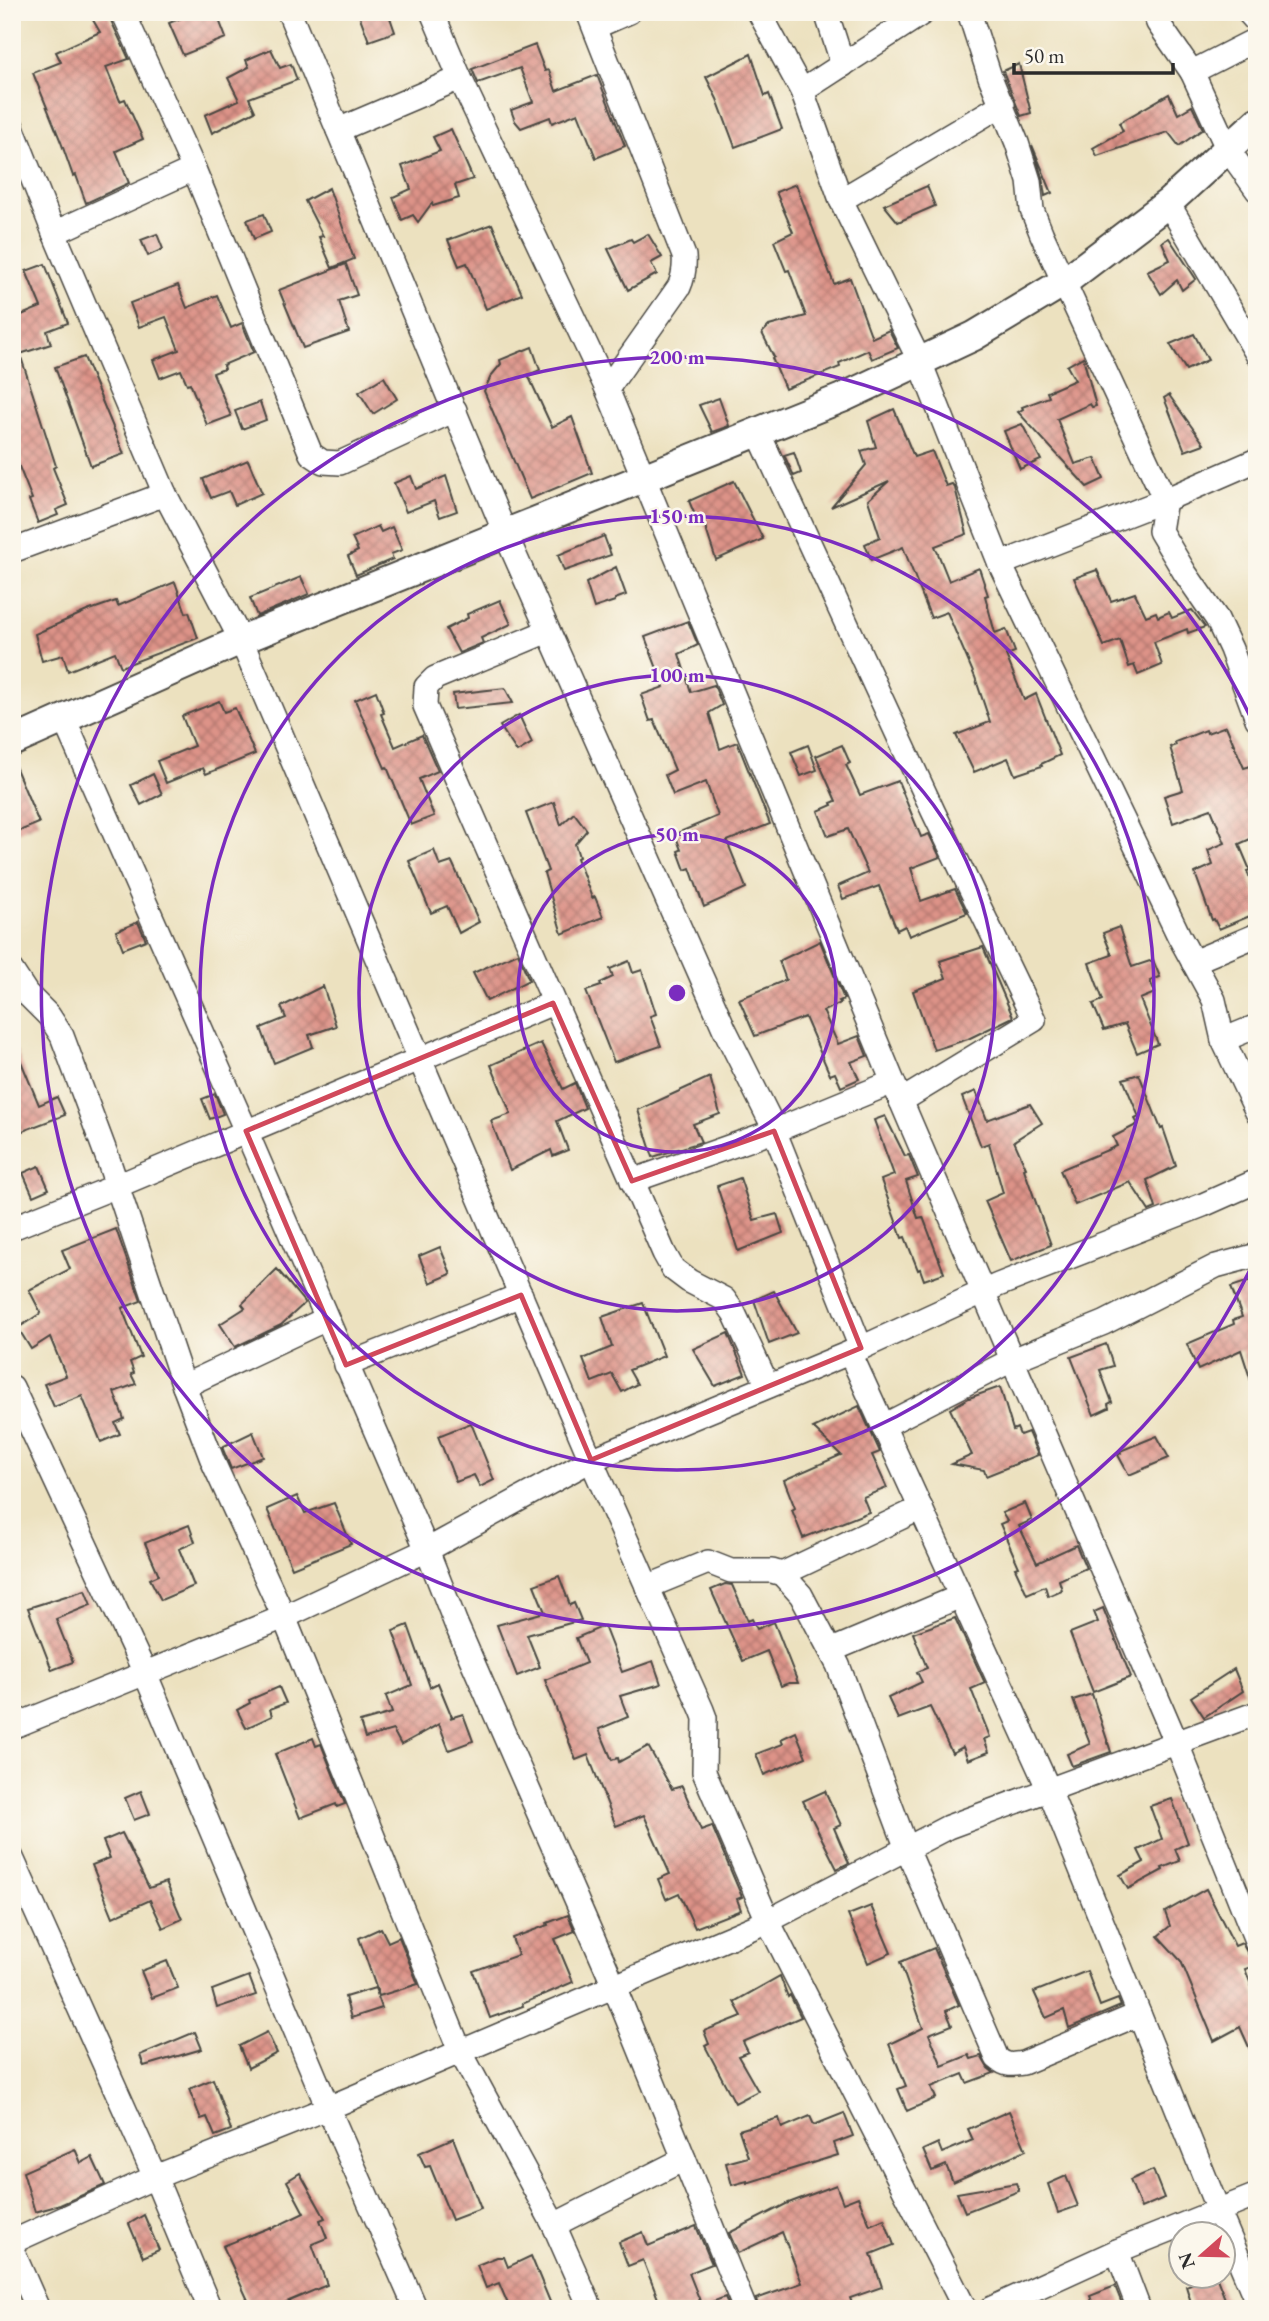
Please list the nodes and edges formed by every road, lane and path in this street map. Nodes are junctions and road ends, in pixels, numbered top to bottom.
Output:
1 (123, 12) edge
2 (289, 12) edge
3 (432, 12) edge
4 (629, 12) edge
5 (759, 12) edge
6 (826, 12) edge
7 (924, 12) edge
8 (969, 12) edge
9 (1154, 12) edge
10 (1248, 12) edge
11 (592, 20) edge
12 (1257, 22) edge
13 (1257, 39) edge
14 (843, 65) junction
15 (1192, 72) junction
16 (460, 78) junction
17 (802, 91) junction
18 (1003, 104) junction
19 (1257, 122) edge
20 (12, 127) edge
21 (338, 130) junction
22 (1227, 148) junction
23 (194, 169) junction
24 (1257, 190) edge
25 (841, 200) junction
26 (1168, 202) junction
27 (54, 233) junction
28 (1064, 282) junction
29 (1257, 354) edge
30 (920, 362) junction
31 (607, 389) junction
32 (455, 410) junction
33 (758, 432) junction
34 (1257, 460) edge
35 (643, 479) junction
36 (165, 495) junction
37 (1165, 500) junction
38 (505, 533) junction
39 (12, 551) edge
40 (1000, 564) junction
41 (548, 631) junction
42 (241, 640) junction
43 (64, 719) junction
44 (1257, 719) edge
45 (12, 742) edge
46 (1257, 935) edge
47 (1193, 962) junction
48 (12, 971) edge
49 (553, 1003) junction
50 (1257, 1026) edge
51 (1223, 1040) junction
52 (419, 1057) junction
53 (897, 1092) junction
54 (1257, 1112) edge
55 (246, 1131) junction
56 (774, 1131) junction
57 (632, 1181) junction
58 (1257, 1181) edge
59 (117, 1186) junction
60 (12, 1227) edge
61 (1257, 1255) edge
62 (981, 1292) junction
63 (521, 1295) junction
64 (326, 1319) junction
65 (855, 1350) junction
66 (1010, 1361) junction
67 (346, 1365) junction
68 (184, 1386) junction
69 (768, 1386) junction
70 (12, 1387) edge
71 (883, 1426) junction
72 (591, 1460) junction
73 (921, 1508) junction
74 (427, 1550) junction
75 (782, 1574) junction
76 (647, 1587) junction
77 (961, 1596) junction
78 (285, 1617) junction
79 (832, 1650) junction
80 (145, 1673) junction
81 (1257, 1713) edge
82 (12, 1727) edge
83 (1177, 1744) junction
84 (1049, 1790) junction
85 (907, 1849) junction
86 (12, 1858) edge
87 (768, 1921) junction
88 (1257, 1943) edge
89 (614, 1986) junction
90 (1139, 2014) junction
91 (460, 2051) junction
92 (328, 2108) junction
93 (684, 2160) junction
94 (155, 2177) junction
95 (1257, 2195) edge
96 (1218, 2210) junction
97 (554, 2225) junction
98 (12, 2242) edge
99 (12, 2250) edge
100 (1117, 2251) junction
101 (1257, 2302) edge
102 (38, 2309) edge
103 (210, 2309) edge
104 (416, 2309) edge
105 (591, 2309) edge
106 (745, 2309) edge
107 (965, 2309) edge
108 (990, 2309) edge
109 (1139, 2309) edge

1 - 23 street
2 - 21 street
3 - 16 street
4 - 11 street
5 - 17 street
6 - 14 street
7 - 14 street
8 - 18 street
9 - 15 street
10 - 12 street
11 - 31 street
13 - 15 street
14 - 17 street
15 - 22 street
16 - 21 street
16 - 31 street
17 - 25 street
18 - 25 street
18 - 28 street
19 - 22 street
20 - 27 street
21 - 32 street
22 - 24 street
22 - 26 street
23 - 27 street
23 - 32 street
25 - 30 street
26 - 28 street
26 - 29 street
27 - 36 street
28 - 30 street
28 - 37 street
30 - 33 street
30 - 40 street
31 - 35 street
32 - 38 street
33 - 35 street
33 - 53 street
34 - 37 street
35 - 38 street
35 - 53 street
36 - 39 street
36 - 42 street
37 - 40 street
37 - 44 street
38 - 41 street
38 - 42 street
40 - 47 street
41 - 49 street
41 - 56 street
42 - 43 street
42 - 52 street
43 - 45 street
43 - 55 street
46 - 47 street
47 - 51 street
48 - 59 street
49 - 52 street
49 - 57 street
50 - 51 street
51 - 54 street
52 - 55 street
52 - 63 street
53 - 56 street
53 - 62 street
55 - 59 street
55 - 64 street
56 - 57 street
56 - 65 street
57 - 69 street
58 - 62 street
59 - 60 street
59 - 68 street
61 - 66 street
62 - 65 street
62 - 66 street
63 - 67 street
63 - 72 street
64 - 67 street
64 - 68 street
65 - 69 street
65 - 71 street
66 - 71 street
66 - 83 street
67 - 74 street
68 - 78 street
69 - 72 street
70 - 80 street
71 - 73 street
72 - 74 street
72 - 76 street
73 - 75 street
73 - 77 street
74 - 78 street
74 - 89 street
75 - 76 street
75 - 79 street
76 - 87 street
77 - 79 street
77 - 84 street
78 - 80 street
78 - 91 street
79 - 85 street
80 - 82 street
80 - 92 street
81 - 83 street
83 - 84 street
83 - 88 street
84 - 85 street
84 - 90 street
85 - 87 street
85 - 90 street
86 - 94 street
87 - 89 street
87 - 107 street
89 - 91 street
89 - 93 street
90 - 96 street
91 - 92 street
91 - 97 street
92 - 94 street
92 - 104 street
93 - 97 street
93 - 106 street
94 - 98 street
94 - 103 street
95 - 96 street
96 - 100 street
96 - 101 street
97 - 105 street
99 - 102 street
100 - 108 street
100 - 109 street

